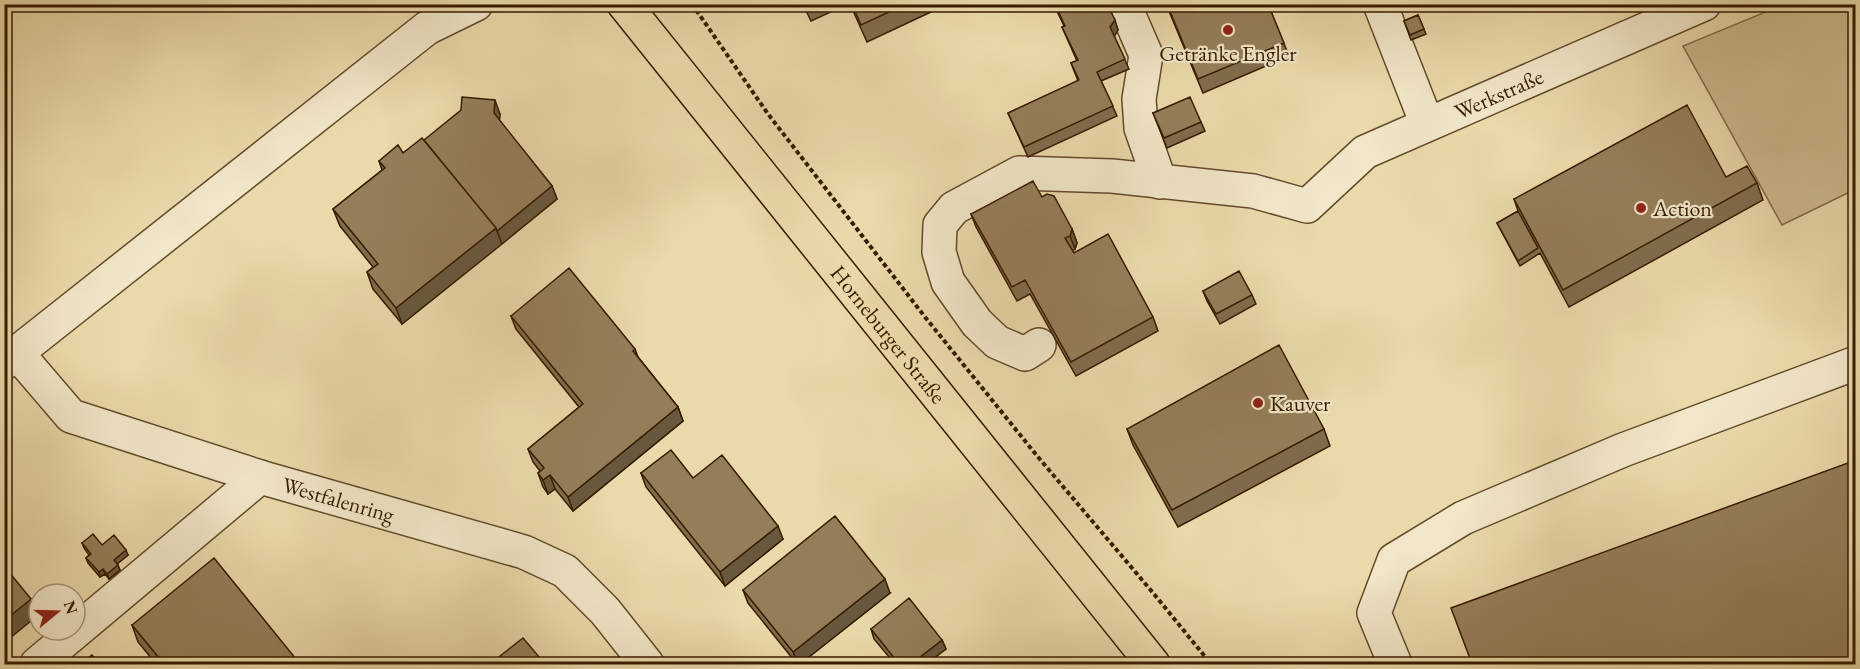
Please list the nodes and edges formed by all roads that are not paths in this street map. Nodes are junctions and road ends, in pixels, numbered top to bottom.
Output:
1 (476, 4) edge
2 (624, 4) edge
3 (1124, 4) edge
4 (1380, 4) edge
5 (1704, 4) edge
6 (1426, 124) junction
7 (1160, 182) junction
8 (1039, 345) dead end
9 (11, 358) edge
10 (1856, 363) edge
11 (260, 477) junction
12 (37, 664) edge
13 (648, 664) edge
14 (1154, 664) edge
15 (1395, 664) edge

1 - 9 street, Westfalenring
2 - 14 main road, Horneburger Straße
3 - 7 street
4 - 6 street
5 - 6 street, Werkstraße
6 - 7 street, Werkstraße
7 - 8 street
9 - 11 street, Westfalenring
10 - 15 street
11 - 12 street
11 - 13 street, Westfalenring

